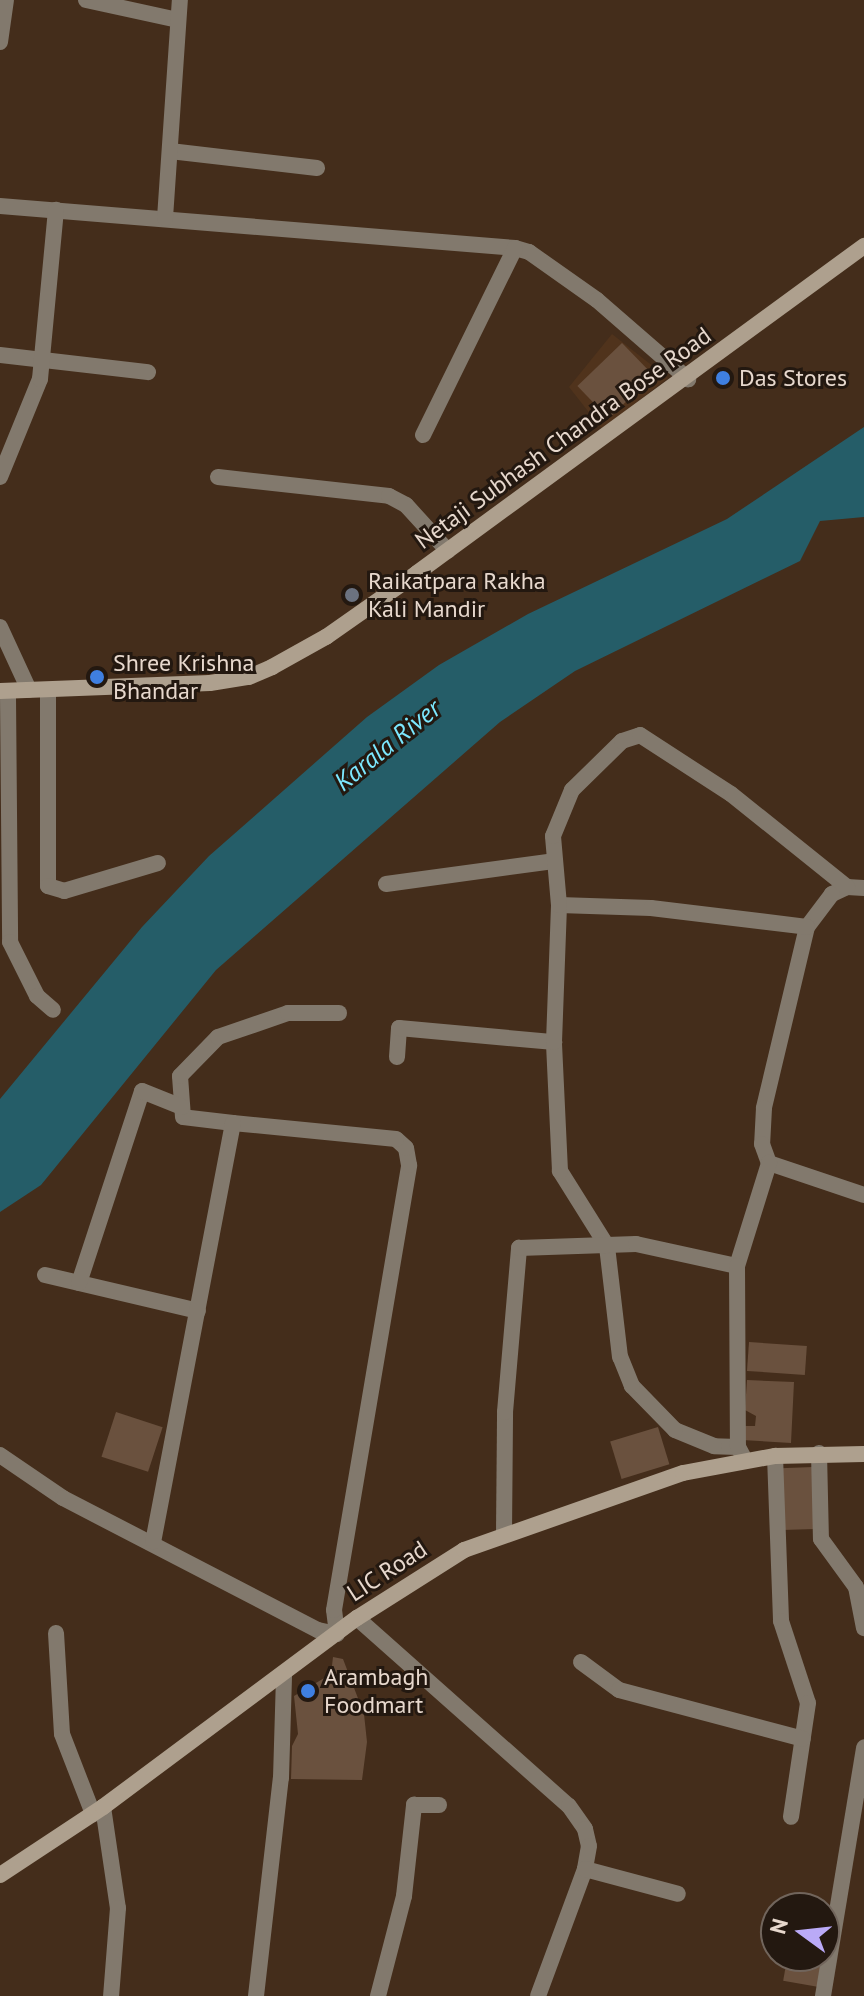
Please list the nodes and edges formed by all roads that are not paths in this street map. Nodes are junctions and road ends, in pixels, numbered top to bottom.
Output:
1 (6, 0) edge
2 (86, 0) edge
3 (180, 0) edge
4 (178, 20) junction
5 (0, 42) edge
6 (170, 151) junction
7 (317, 168) dead end
8 (0, 206) edge
9 (56, 210) junction
10 (165, 218) junction
11 (864, 246) edge
12 (515, 248) junction
13 (856, 260) edge
14 (0, 355) edge
15 (44, 360) junction
16 (148, 372) dead end
17 (691, 383) junction
18 (423, 435) dead end
19 (0, 477) edge
20 (218, 477) dead end
21 (451, 555) junction
22 (0, 627) edge
23 (29, 690) junction
24 (158, 691) junction
25 (3, 695) edge
26 (48, 696) junction
27 (553, 861) junction
28 (158, 863) dead end
29 (386, 884) dead end
30 (856, 888) edge
31 (559, 905) junction
32 (807, 927) junction
33 (53, 1010) dead end
34 (339, 1013) dead end
35 (554, 1042) junction
36 (397, 1057) dead end
37 (182, 1107) junction
38 (233, 1123) junction
39 (769, 1163) junction
40 (864, 1195) edge
41 (607, 1246) junction
42 (737, 1266) junction
43 (45, 1275) dead end
44 (79, 1283) junction
45 (198, 1311) junction
46 (864, 1441) edge
47 (837, 1452) junction
48 (819, 1453) junction
49 (742, 1454) junction
50 (864, 1454) edge
51 (0, 1455) edge
52 (775, 1456) junction
53 (504, 1533) junction
54 (153, 1541) junction
55 (357, 1618) junction
56 (864, 1628) edge
57 (56, 1633) dead end
58 (337, 1634) junction
59 (581, 1662) dead end
60 (284, 1676) junction
61 (803, 1739) junction
62 (864, 1747) edge
63 (439, 1805) dead end
64 (98, 1810) junction
65 (791, 1817) dead end
66 (585, 1869) junction
67 (0, 1875) edge
68 (678, 1894) dead end
69 (111, 1996) edge
70 (256, 1996) edge
71 (378, 1996) edge
72 (538, 1996) edge
73 (823, 1996) edge

1 - 5 street
2 - 4 street
3 - 4 street
4 - 6 street
6 - 7 street
6 - 10 street
8 - 9 street
9 - 10 street
9 - 15 street
10 - 12 street
11 - 13 street, Netaji Subhash Chandra Bose Road
12 - 17 street
12 - 18 street
13 - 17 street, Netaji Subhash Chandra Bose Road
14 - 15 street
15 - 16 street
15 - 19 street
17 - 21 street, Netaji Subhash Chandra Bose Road
20 - 21 street
21 - 24 street, Netaji Subhash Chandra Bose Road
22 - 23 street
23 - 24 street, Netaji Subhash Chandra Bose Road
23 - 25 street, Netaji Subhash Chandra Bose Road
24 - 26 street, Netaji Subhash Chandra Bose Road
25 - 26 street, Netaji Subhash Chandra Bose Road
25 - 33 street
26 - 28 street
27 - 29 street
27 - 30 street
27 - 31 street
30 - 32 street
31 - 32 street
31 - 35 street
32 - 39 street
34 - 37 street
35 - 36 street
35 - 41 street
37 - 38 street
37 - 44 street
38 - 45 street
38 - 58 street
39 - 40 street
39 - 42 street
41 - 42 street
41 - 49 street
41 - 53 street
42 - 49 street
43 - 44 street
44 - 45 street
45 - 54 street
46 - 47 street
47 - 48 street, LIC Road
47 - 50 street, LIC Road
48 - 52 street, LIC Road
48 - 56 street
49 - 52 street, LIC Road
49 - 53 street, LIC Road
51 - 54 street
52 - 61 street
53 - 55 street, LIC Road
54 - 58 street
55 - 58 street, LIC Road
55 - 66 street
57 - 64 street
58 - 60 street, LIC Road
59 - 61 street
60 - 64 street, LIC Road
60 - 70 street
61 - 65 street
62 - 73 street
63 - 71 street
64 - 67 street, LIC Road
64 - 69 street
66 - 68 street
66 - 72 street

